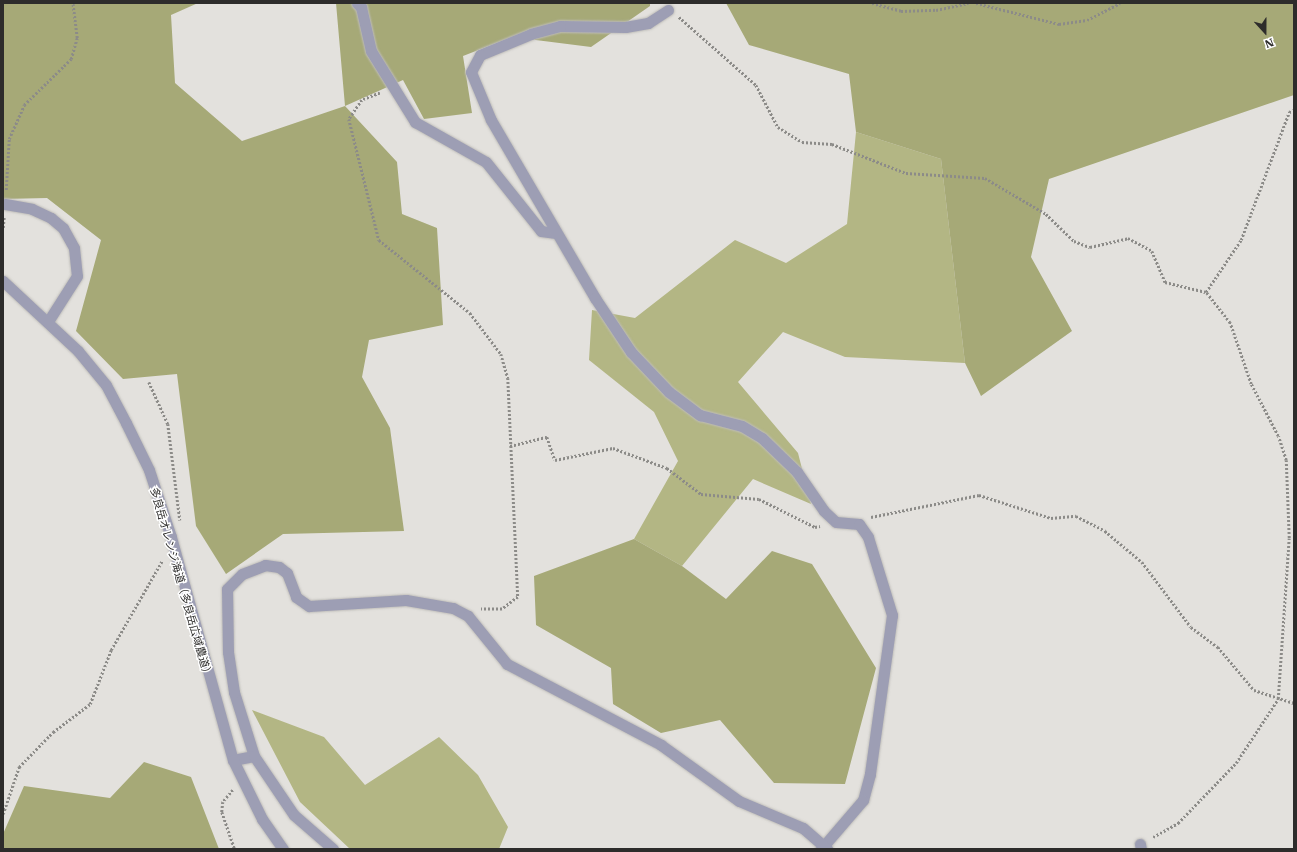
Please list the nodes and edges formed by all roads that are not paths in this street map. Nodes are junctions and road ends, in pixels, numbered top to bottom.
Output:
1 (357, 3) edge
2 (668, 10) road end
3 (5, 204) road end
4 (556, 233) junction
5 (3, 281) edge
6 (49, 320) junction
7 (254, 756) junction
8 (233, 760) junction
9 (825, 848) edge
10 (283, 849) edge
11 (333, 849) edge

1 - 4 street
2 - 4 street
3 - 6 street
4 - 9 street
5 - 6 street, 多良岳オレンジ海道（多良岳広域農道）
6 - 8 street, 多良岳オレンジ海道（多良岳広域農道）
7 - 8 street
7 - 9 street
7 - 11 street
8 - 10 street, 多良岳オレンジ海道（多良岳広域農道）

